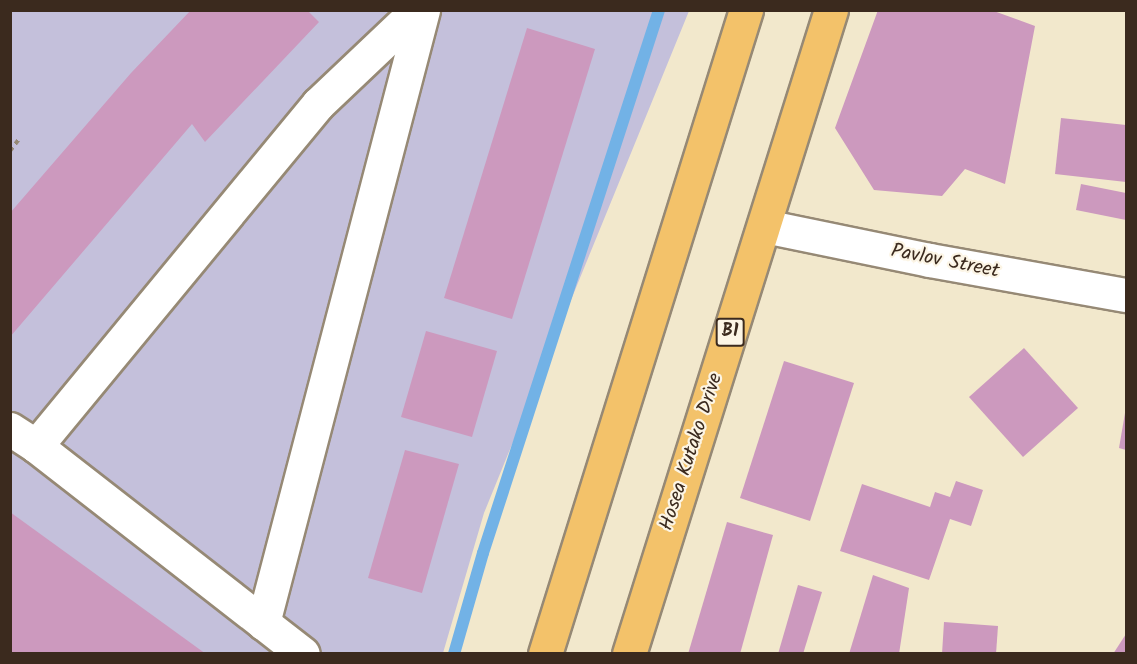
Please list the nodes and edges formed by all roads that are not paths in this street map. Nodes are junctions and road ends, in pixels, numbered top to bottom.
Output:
1 (417, 10) edge
2 (423, 10) edge
3 (746, 10) edge
4 (831, 10) edge
5 (764, 226) junction
6 (1126, 295) edge
7 (23, 438) edge
8 (263, 623) junction
9 (303, 654) edge
10 (545, 654) edge
11 (628, 654) edge

1 - 7 street
2 - 8 street
3 - 10 main road
4 - 5 main road, Hosea Kutako Drive / B1
5 - 6 street, Pavlov Street
5 - 11 main road, Hosea Kutako Drive / B1
7 - 8 street
8 - 9 street

